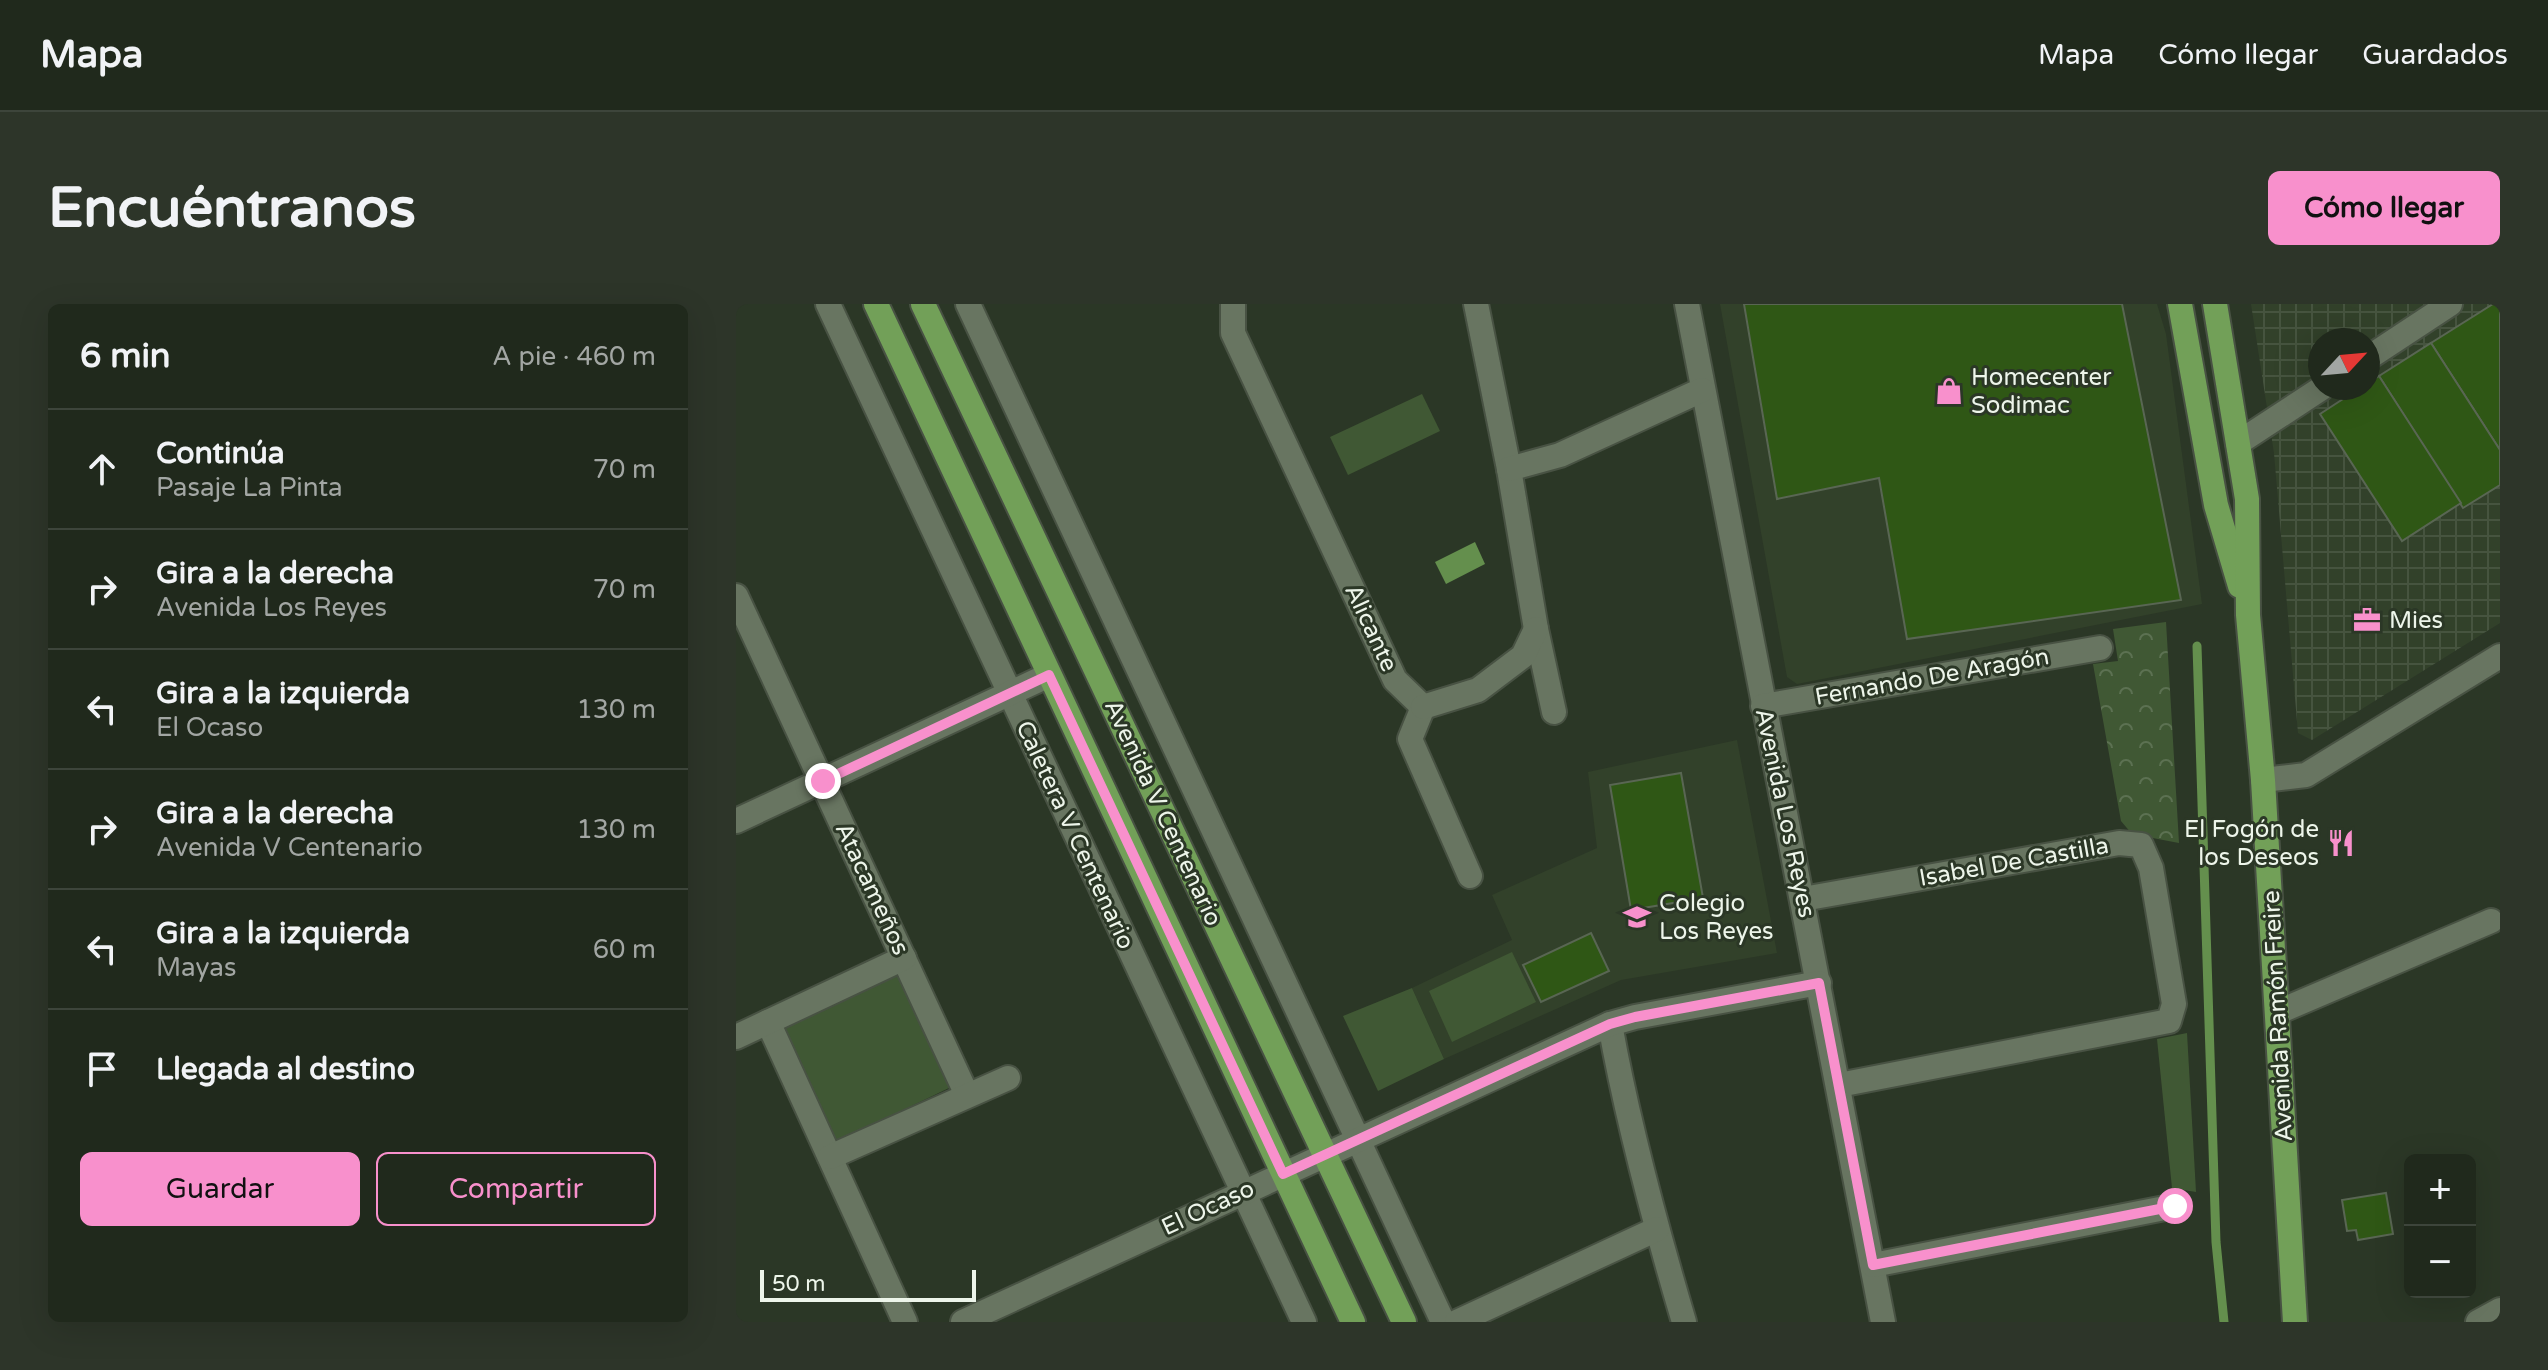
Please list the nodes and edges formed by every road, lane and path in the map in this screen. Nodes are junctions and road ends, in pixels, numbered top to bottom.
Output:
1 (828, 304) edge
2 (876, 304) edge
3 (923, 304) edge
4 (968, 304) edge
5 (1233, 304) edge
6 (1476, 304) edge
7 (1687, 304) edge
8 (2180, 304) edge
9 (2215, 304) edge
10 (2450, 304) edge
11 (2380, 350) edge
12 (1702, 390) junction
13 (2308, 397) edge
14 (2238, 443) junction
15 (1509, 469) junction
16 (738, 604) edge
17 (2248, 615) junction
18 (1536, 629) junction
19 (2100, 648) dead end
20 (2500, 656) edge
21 (1049, 675) junction
22 (1008, 693) junction
23 (1763, 706) junction
24 (1423, 707) junction
25 (1554, 712) dead end
26 (2263, 780) junction
27 (823, 781) junction
28 (736, 821) edge
29 (1470, 876) dead end
30 (1803, 899) junction
31 (2491, 921) dead end
32 (904, 958) junction
33 (1819, 983) junction
34 (2278, 1012) junction
35 (768, 1022) junction
36 (1610, 1024) junction
37 (736, 1037) edge
38 (1008, 1078) dead end
39 (1839, 1085) junction
40 (967, 1095) junction
41 (1358, 1139) junction
42 (1324, 1154) junction
43 (830, 1157) junction
44 (1283, 1174) junction
45 (1243, 1193) junction
46 (2175, 1206) dead end
47 (1657, 1229) junction
48 (1873, 1265) junction
49 (2500, 1310) edge
50 (905, 1322) edge
51 (963, 1322) edge
52 (1304, 1322) edge
53 (1353, 1322) edge
54 (1404, 1322) edge
55 (1443, 1322) edge
56 (1457, 1322) edge
57 (1684, 1322) edge
58 (1883, 1322) edge
59 (2295, 1322) edge
60 (2478, 1322) edge

1 - 22 street, Caletera V Centenario
2 - 21 main road, Avenida V Centenario
3 - 42 main road, Avenida V Centenario
4 - 41 street
5 - 24 street, Alicante
6 - 15 street
7 - 12 street, Avenida Los Reyes
8 - 17 main road, Avenida Ramón Freire
9 - 14 main road, Avenida Ramón Freire
10 - 11 street
12 - 15 street
12 - 23 street, Avenida Los Reyes
13 - 14 street
14 - 17 main road, Avenida Ramón Freire
15 - 18 street
16 - 27 street, Atacameños
17 - 26 main road, Avenida Ramón Freire
18 - 24 street
18 - 25 street
19 - 23 street, Fernando De Aragón
20 - 26 street
21 - 22 street
21 - 44 main road, Avenida V Centenario
22 - 27 street
22 - 45 street, Caletera V Centenario
23 - 30 street, Avenida Los Reyes
24 - 29 street
26 - 34 main road, Avenida Ramón Freire
27 - 28 street
27 - 32 street, Atacameños
30 - 33 street, Avenida Los Reyes
30 - 39 street, Isabel De Castilla
31 - 34 street
32 - 35 street
32 - 40 street, Atacameños
33 - 36 street, El Ocaso
33 - 39 street, Avenida Los Reyes
34 - 59 main road, Avenida Ramón Freire
35 - 37 street
35 - 43 street
36 - 41 street, El Ocaso
36 - 47 street
38 - 40 street
39 - 48 street, Avenida Los Reyes
40 - 43 street
41 - 42 street, El Ocaso
41 - 55 street
42 - 44 street, El Ocaso
42 - 54 main road, Avenida V Centenario
43 - 50 street
44 - 45 street, El Ocaso
44 - 53 main road, Avenida V Centenario
45 - 51 street, El Ocaso
45 - 52 street, Caletera V Centenario
46 - 48 street
47 - 56 street
47 - 57 street
48 - 58 street, Avenida Los Reyes
49 - 60 street

